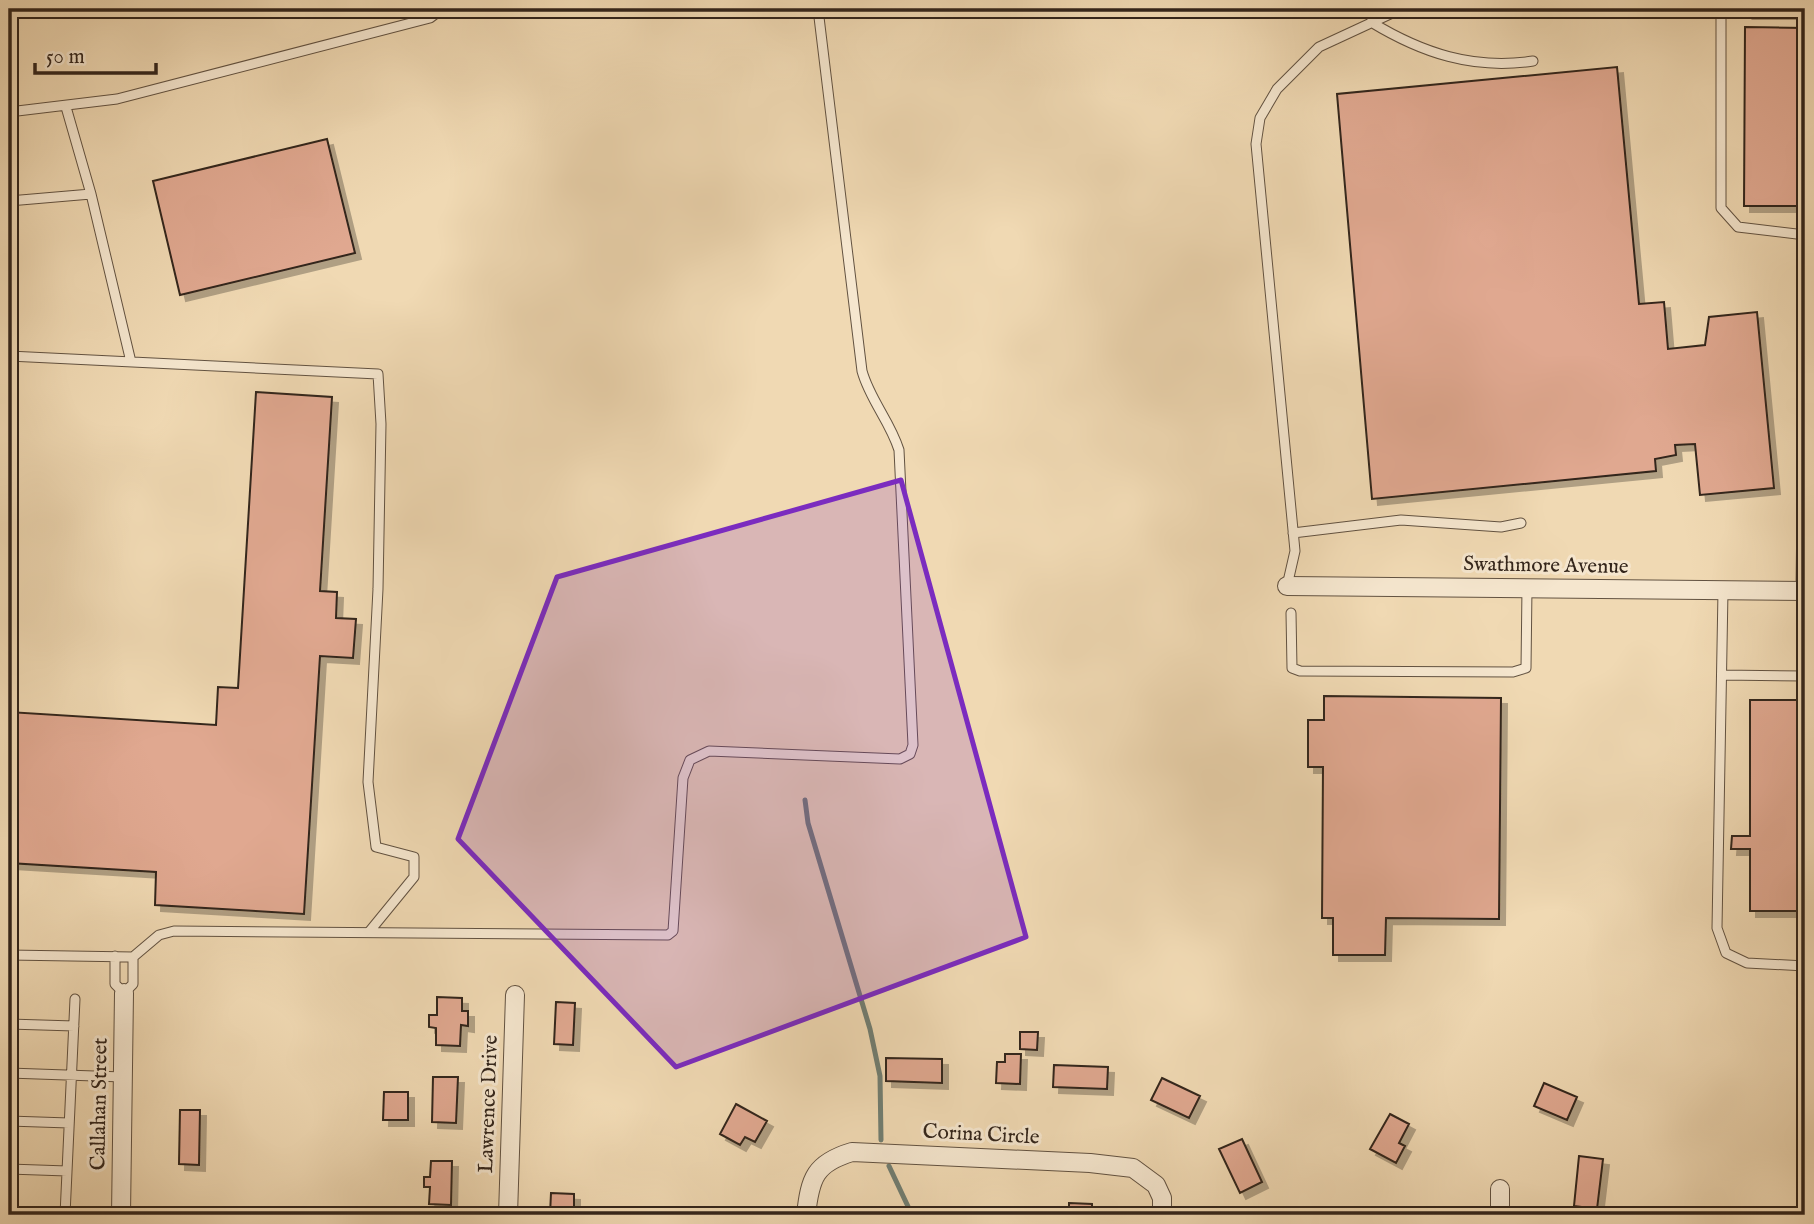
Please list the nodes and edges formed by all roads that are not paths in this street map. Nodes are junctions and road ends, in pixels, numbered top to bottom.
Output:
1 (442, 9) edge
2 (818, 9) edge
3 (1401, 9) edge
4 (1721, 9) edge
5 (1737, 9) edge
6 (1805, 14) edge
7 (1371, 22) junction
8 (1533, 61) dead end
9 (66, 107) junction
10 (9, 112) edge
11 (91, 194) junction
12 (9, 201) edge
13 (1805, 235) edge
14 (9, 356) edge
15 (131, 362) junction
16 (1805, 502) edge
17 (1521, 523) dead end
18 (1293, 533) junction
19 (1287, 586) joint
20 (1527, 588) junction
21 (1723, 591) junction
22 (1803, 591) edge
23 (1291, 613) dead end
24 (1722, 675) junction
25 (1805, 676) edge
26 (369, 932) junction
27 (9, 955) edge
28 (115, 956) junction
29 (133, 957) junction
30 (1805, 966) edge
31 (124, 993) junction
32 (515, 995) dead end
33 (75, 999) dead end
34 (9, 1024) edge
35 (74, 1026) junction
36 (9, 1073) edge
37 (71, 1075) junction
38 (123, 1077) junction
39 (9, 1121) edge
40 (69, 1124) junction
41 (9, 1169) edge
42 (67, 1171) junction
43 (1500, 1189) dead end
44 (65, 1215) edge
45 (121, 1215) edge
46 (508, 1215) edge
47 (806, 1215) edge
48 (1162, 1215) edge
49 (1500, 1215) edge

1 - 9 lane
2 - 26 lane
3 - 7 lane
4 - 13 lane
5 - 6 lane
7 - 8 lane
7 - 18 lane
9 - 10 lane
9 - 11 lane
11 - 12 lane
11 - 15 lane
14 - 15 lane
15 - 26 lane
16 - 22 lane
17 - 18 lane
18 - 19 lane
19 - 20 street, Swathmore Avenue
20 - 21 street, Swathmore Avenue
20 - 23 lane
21 - 22 street, Swathmore Avenue
21 - 24 lane
24 - 25 lane
24 - 30 lane
26 - 29 lane
27 - 28 lane
28 - 29 lane
28 - 31 lane
29 - 31 lane
31 - 38 street, Callahan Street
32 - 46 street, Lawrence Drive
33 - 35 lane
34 - 35 lane
35 - 37 lane
36 - 37 lane
37 - 38 lane
37 - 40 lane
38 - 45 street, Callahan Street
39 - 40 lane
40 - 42 lane
41 - 42 lane
42 - 44 lane
43 - 49 street
47 - 48 street, Corina Circle

